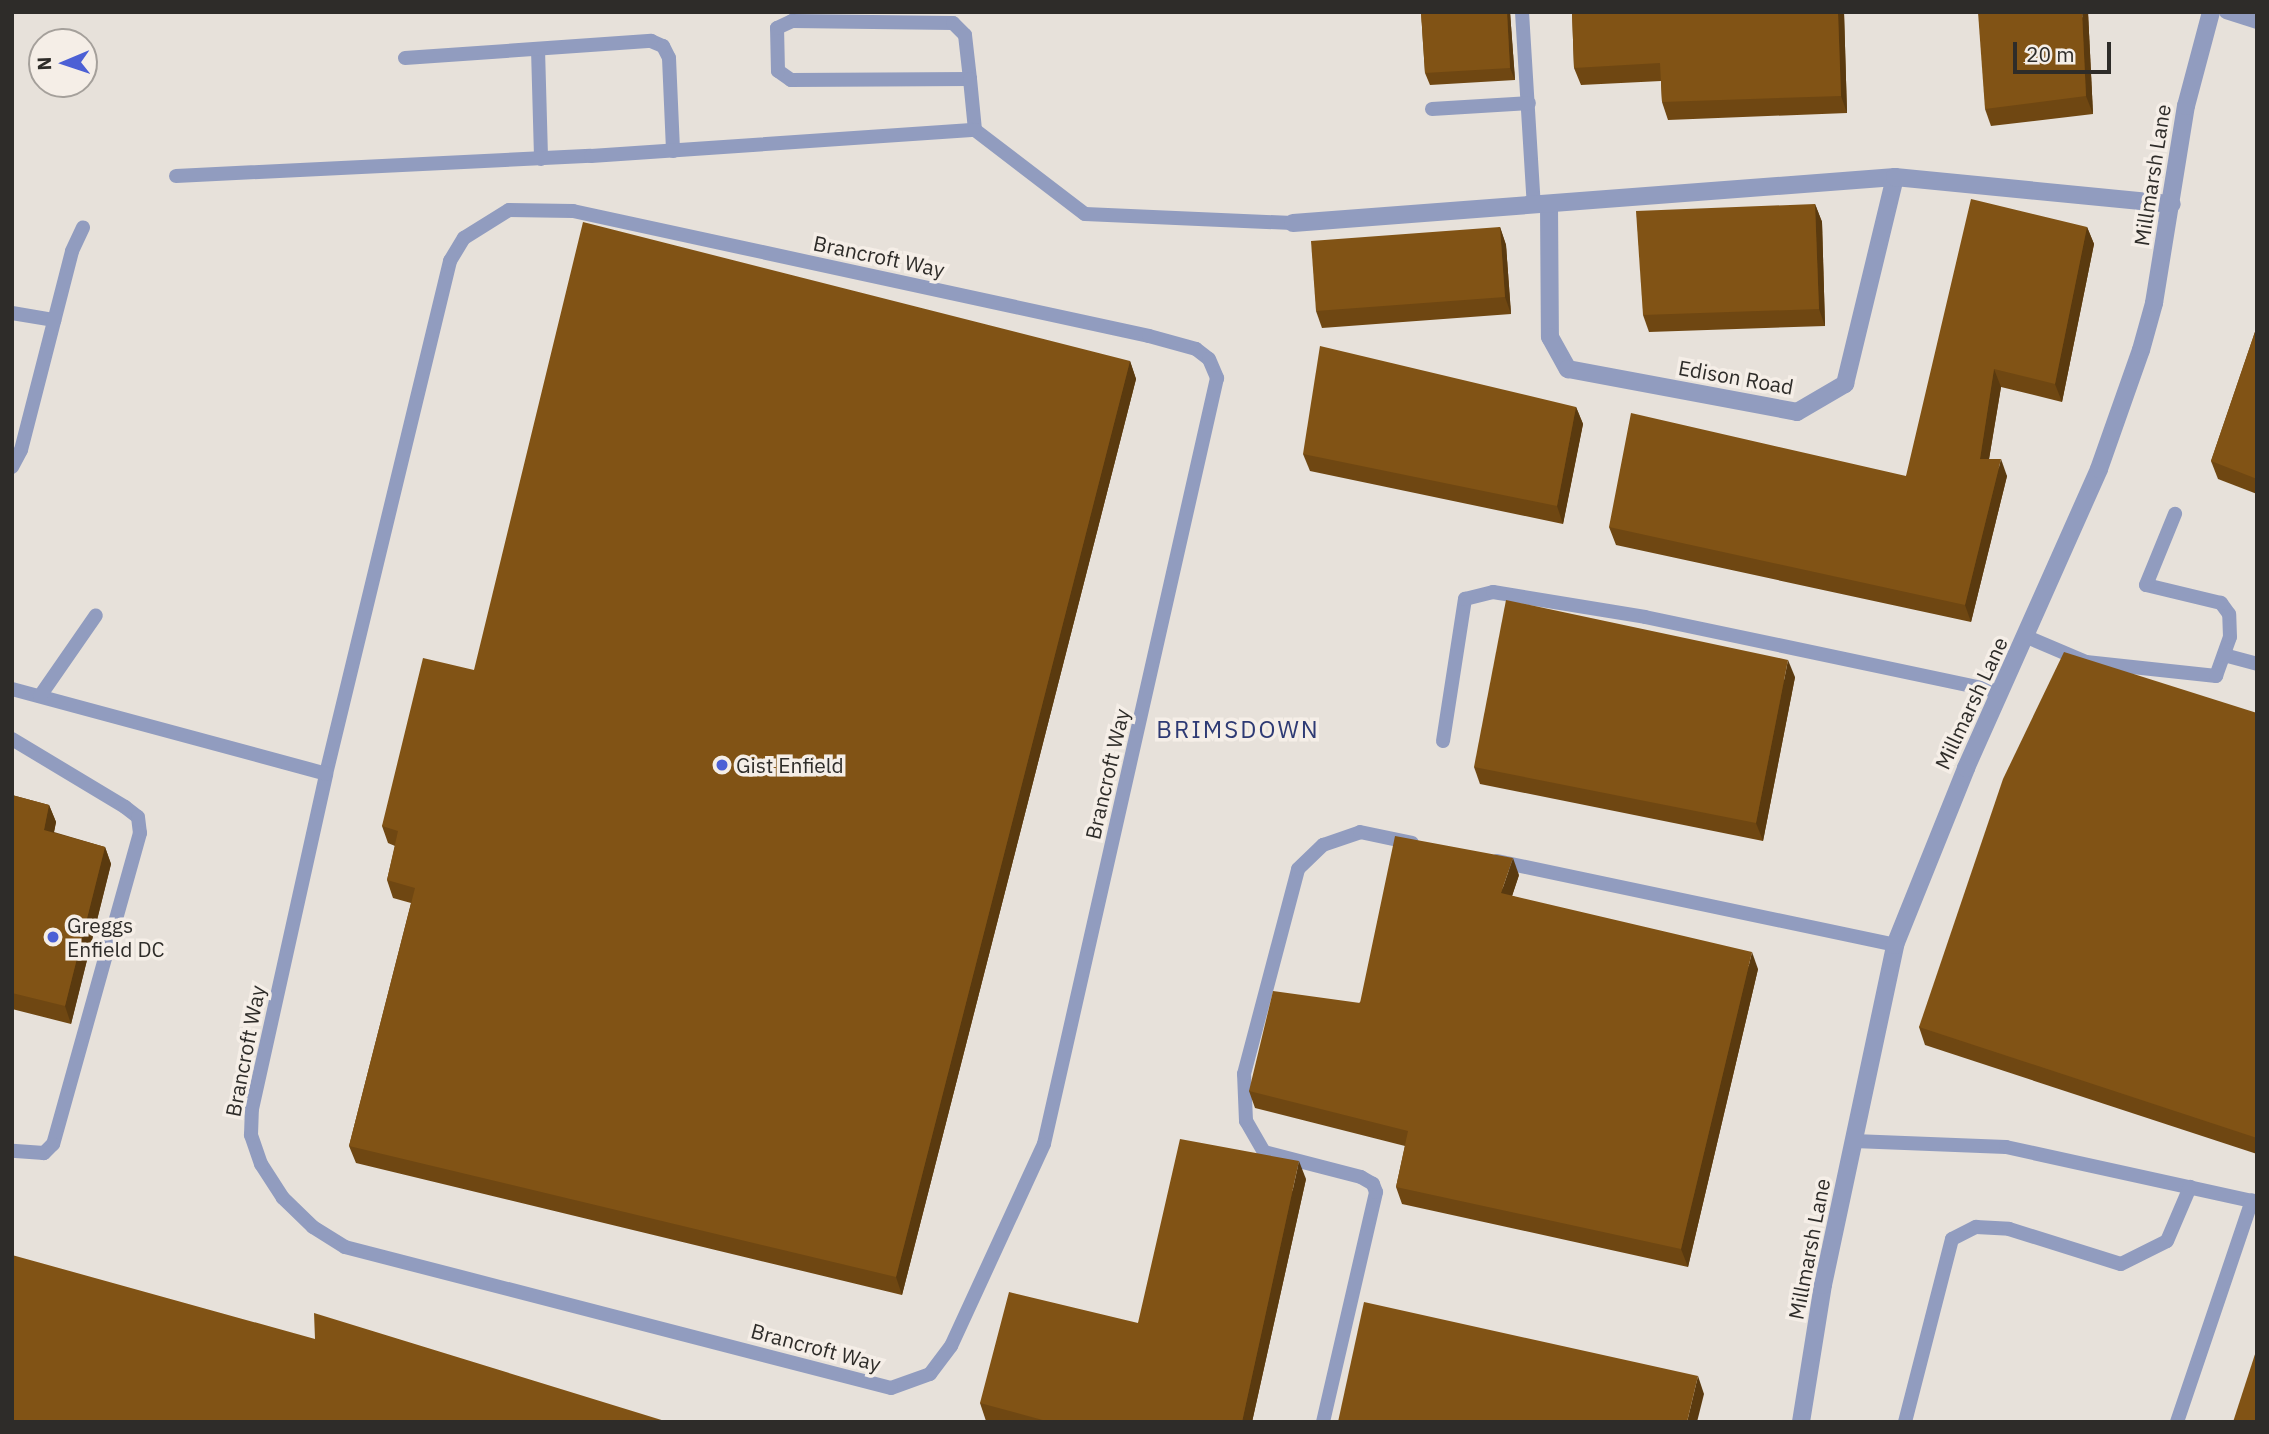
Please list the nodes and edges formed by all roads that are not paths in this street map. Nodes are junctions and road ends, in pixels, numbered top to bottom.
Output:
1 (1522, 12) edge
2 (2211, 12) edge
3 (2226, 12) edge
4 (2257, 22) edge
5 (538, 49) junction
6 (405, 58) dead end
7 (970, 79) junction
8 (1529, 103) junction
9 (1432, 109) dead end
10 (975, 130) junction
11 (673, 151) junction
12 (541, 159) junction
13 (176, 176) dead end
14 (1895, 177) junction
15 (2172, 204) junction
16 (1542, 206) junction
17 (1293, 223) joint
18 (83, 227) dead end
19 (12, 313) edge
20 (54, 320) junction
21 (12, 467) edge
22 (2175, 514) dead end
23 (96, 615) dead end
24 (2027, 636) junction
25 (2224, 655) junction
26 (2257, 664) edge
27 (12, 689) edge
28 (2001, 692) junction
29 (40, 696) junction
30 (12, 739) edge
31 (1443, 741) dead end
32 (326, 774) junction
33 (1427, 846) edge
34 (1481, 858) edge
35 (1895, 945) junction
36 (1854, 1141) junction
37 (12, 1151) edge
38 (2190, 1187) junction
39 (2254, 1201) edge
40 (1323, 1422) edge
41 (1801, 1422) edge
42 (1905, 1422) edge
43 (2177, 1422) edge

1 - 8 lane
2 - 15 street, Millmarsh Lane
3 - 4 lane
5 - 6 lane
5 - 11 lane
5 - 12 lane
7 - 7 lane
7 - 10 lane
8 - 9 lane
8 - 16 lane
10 - 11 lane
10 - 17 lane
11 - 12 lane
12 - 13 lane
14 - 15 street
14 - 16 street
14 - 16 street, Edison Road
15 - 24 street, Millmarsh Lane
16 - 17 street
18 - 20 lane
19 - 20 lane
20 - 21 lane
22 - 25 lane
23 - 29 lane
24 - 25 lane
24 - 28 street, Millmarsh Lane
25 - 26 lane
27 - 29 lane
28 - 31 lane
28 - 35 street, Millmarsh Lane
29 - 32 lane
30 - 37 lane
32 - 32 lane, Brancroft Way
33 - 40 lane
34 - 35 lane
35 - 36 street, Millmarsh Lane
36 - 38 lane
36 - 41 street, Millmarsh Lane
38 - 39 lane
38 - 42 lane
39 - 43 lane

